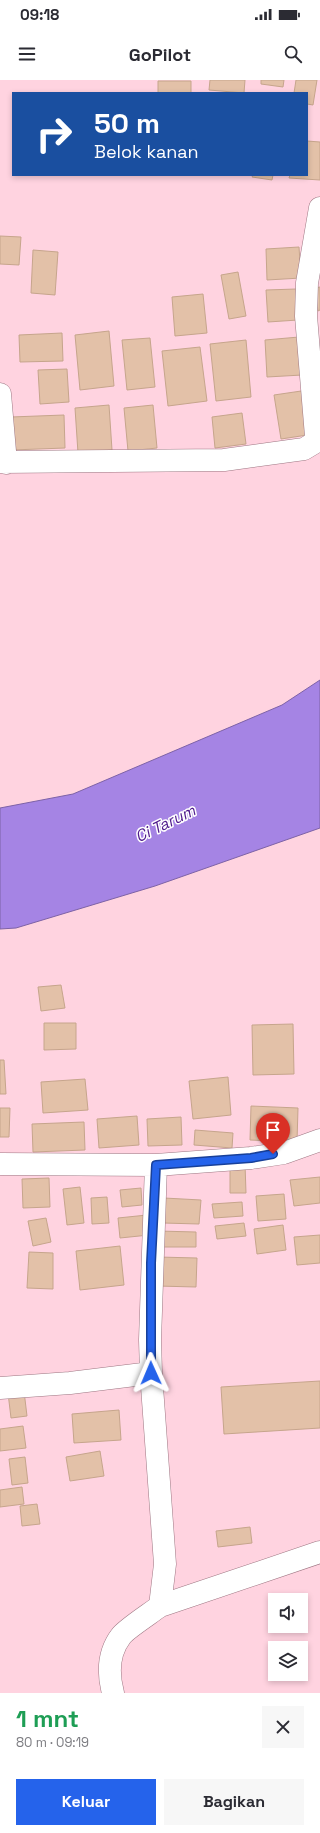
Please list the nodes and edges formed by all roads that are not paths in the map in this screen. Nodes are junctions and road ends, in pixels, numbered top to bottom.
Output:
1 (320, 208) edge
2 (0, 394) edge
3 (3, 462) edge
4 (320, 1140) edge
5 (0, 1164) edge
6 (156, 1165) junction
7 (151, 1373) junction
8 (0, 1388) edge
9 (320, 1552) edge
10 (160, 1606) junction
11 (112, 1693) edge

1 - 3 street
2 - 3 street
4 - 6 street
5 - 6 street
6 - 7 street
7 - 8 street
7 - 10 street
9 - 10 street
10 - 11 street

